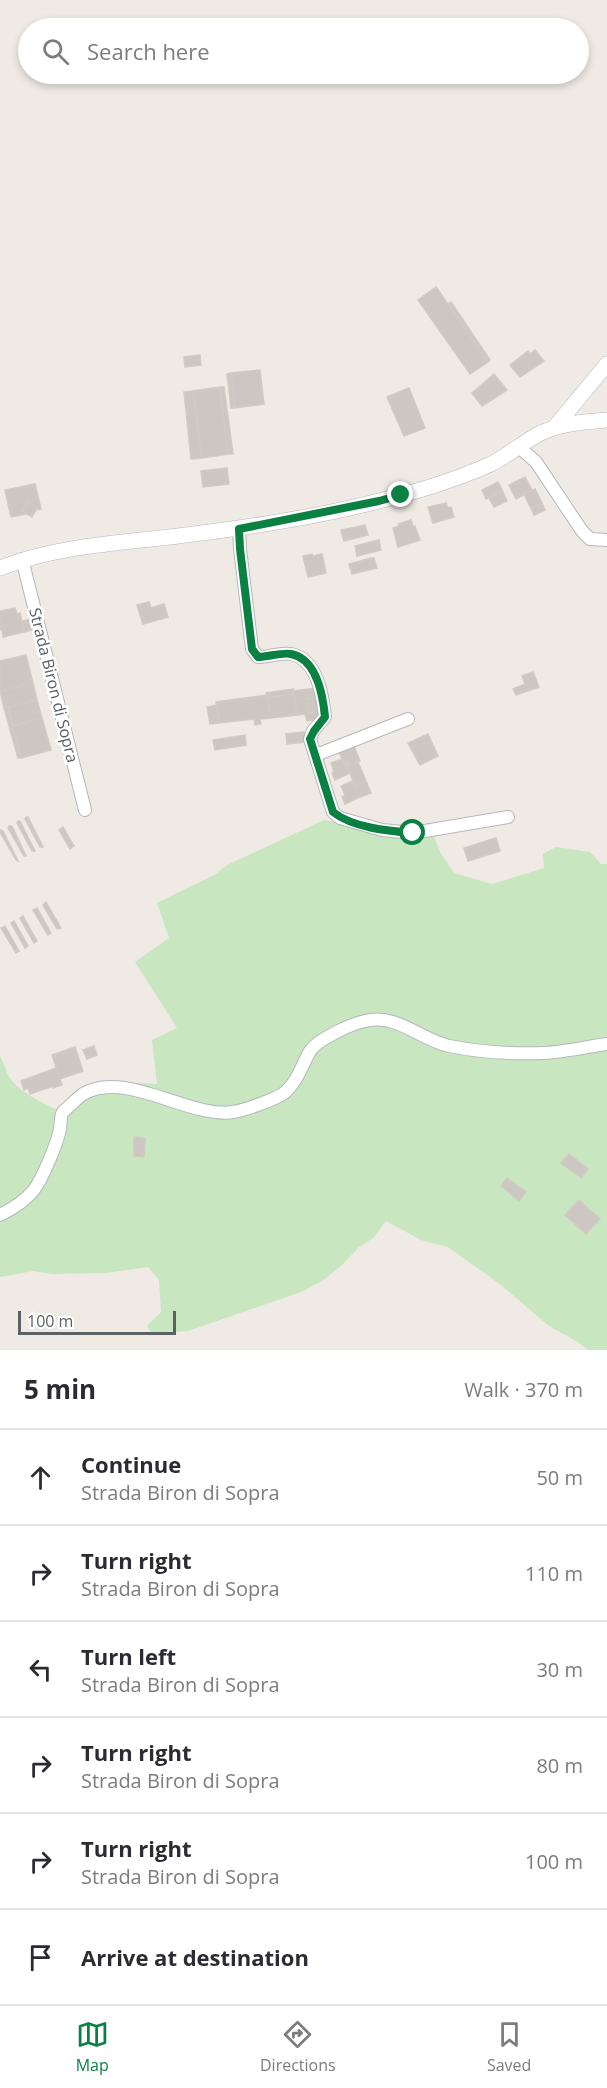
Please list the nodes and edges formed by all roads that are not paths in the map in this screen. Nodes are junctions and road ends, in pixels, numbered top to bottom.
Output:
1 (607, 364) edge
2 (607, 420) edge
3 (554, 428) junction
4 (519, 447) junction
5 (239, 529) junction
6 (607, 540) edge
7 (22, 560) junction
8 (0, 567) edge
9 (408, 719) dead end
10 (316, 755) junction
11 (85, 810) dead end
12 (508, 817) dead end
13 (607, 1044) edge
14 (0, 1215) edge

1 - 3 street
2 - 3 street
3 - 4 street
4 - 5 street
4 - 6 street
5 - 7 street
5 - 10 street
7 - 8 street
7 - 11 street, Strada Biron di Sopra
9 - 10 street
10 - 12 street
13 - 14 street

